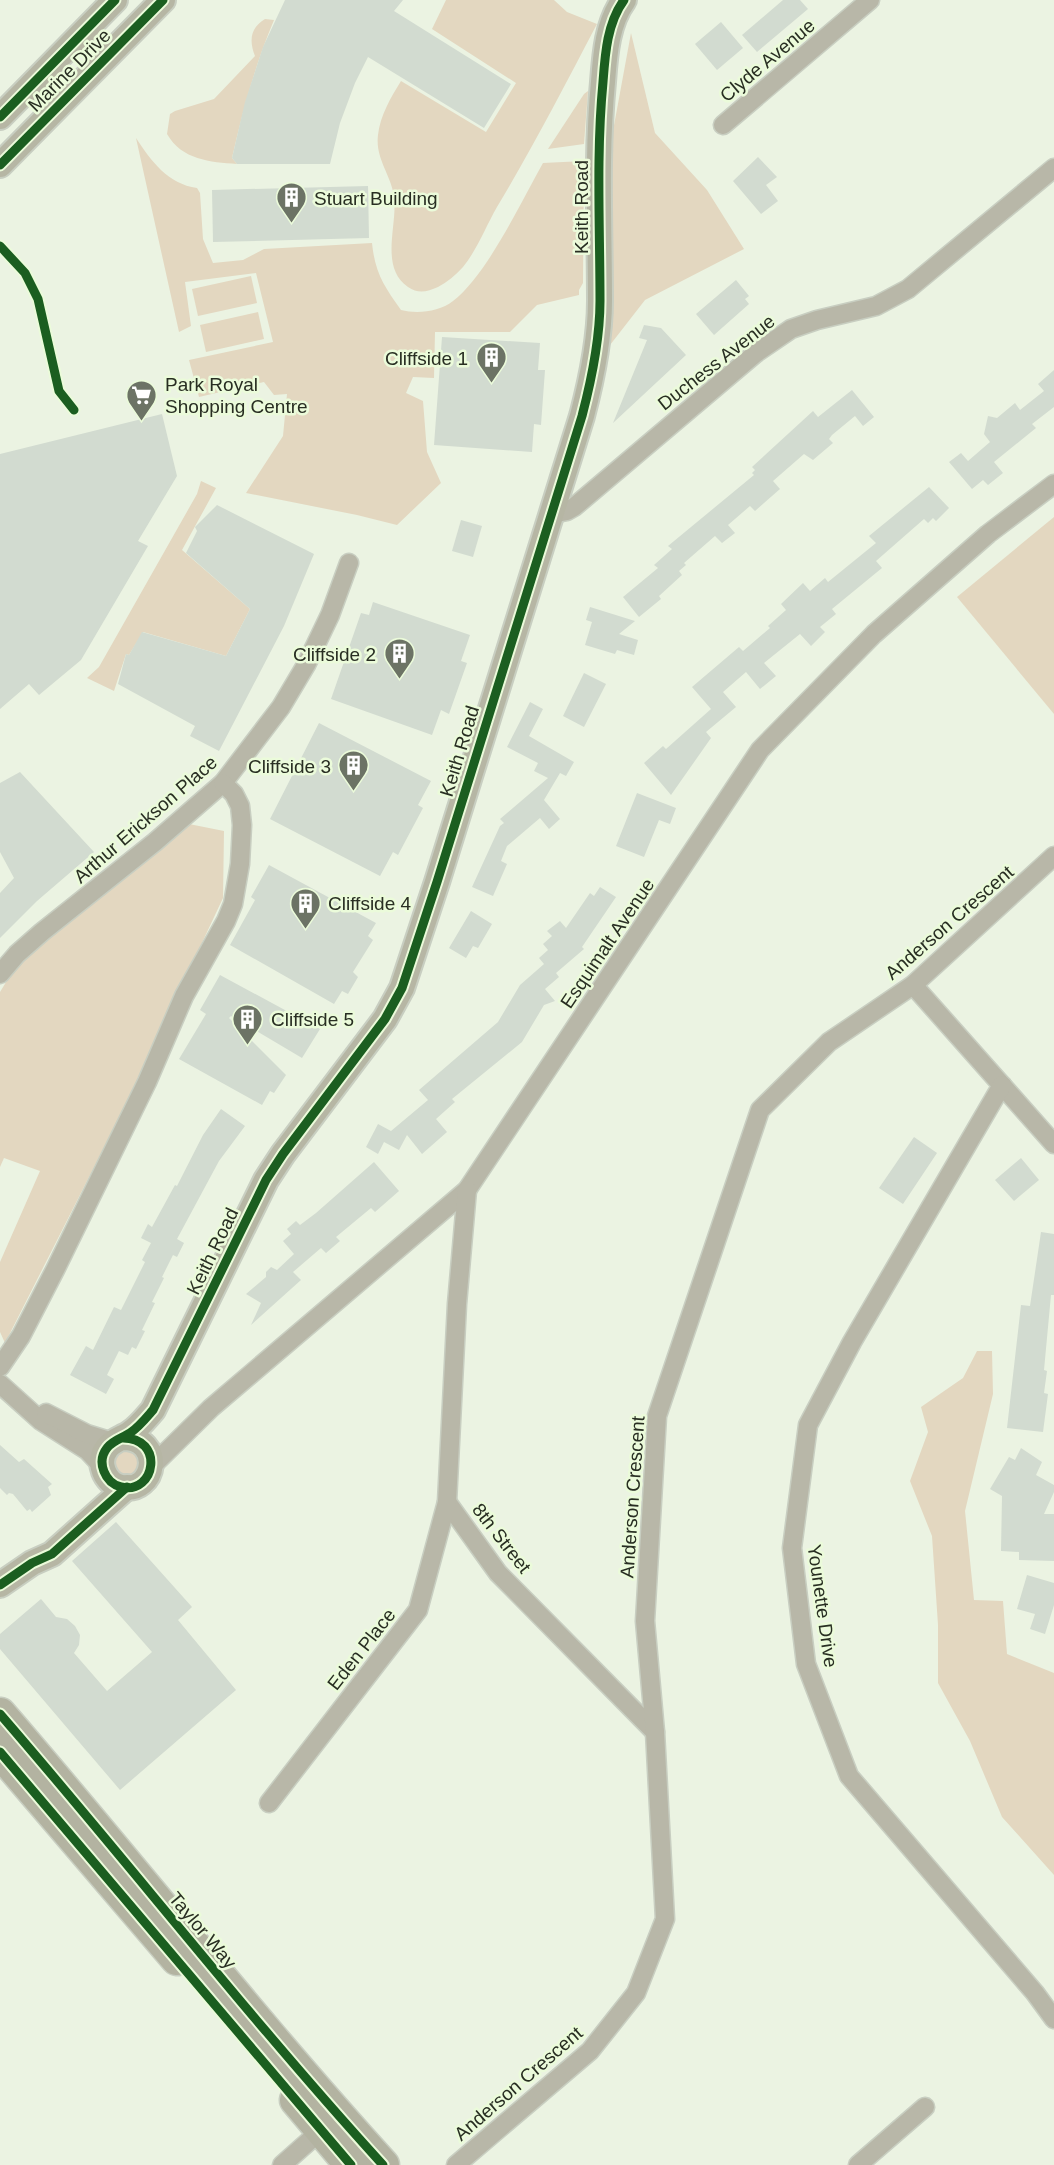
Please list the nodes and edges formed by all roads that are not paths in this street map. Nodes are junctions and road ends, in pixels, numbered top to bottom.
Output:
1 (115, 0) edge
2 (163, 0) edge
3 (624, 0) edge
4 (870, 0) edge
5 (0, 117) edge
6 (723, 125) dead end
7 (0, 165) edge
8 (1054, 168) edge
9 (1054, 484) edge
10 (552, 514) junction
11 (349, 563) dead end
12 (223, 783) junction
13 (1054, 856) edge
14 (0, 974) edge
15 (913, 985) junction
16 (1002, 1085) junction
17 (1054, 1144) edge
18 (467, 1190) junction
19 (0, 1367) edge
20 (0, 1384) edge
21 (153, 1410) junction
22 (32, 1411) junction
23 (117, 1440) junction
24 (148, 1454) junction
25 (112, 1476) junction
26 (447, 1502) junction
27 (0, 1585) edge
28 (0, 1714) edge
29 (655, 1732) junction
30 (0, 1752) edge
31 (270, 1803) dead end
32 (1054, 2019) edge
33 (925, 2107) dead end
34 (330, 2123) junction
35 (282, 2165) edge
36 (351, 2165) edge
37 (383, 2165) edge
38 (456, 2165) edge
39 (858, 2165) edge

1 - 5 street, Marine Drive
2 - 7 street, Marine Drive
3 - 10 street, Keith Road
4 - 6 street, Clyde Avenue
8 - 10 street, Duchess Avenue
9 - 18 street, Esquimalt Avenue
10 - 21 street, Keith Road
11 - 12 street, Arthur Erickson Place
12 - 14 street, Arthur Erickson Place
12 - 19 street
13 - 15 street, Anderson Crescent
15 - 16 street
15 - 29 street, Anderson Crescent
16 - 17 street
16 - 32 street, Younette Drive
18 - 24 street, Esquimalt Avenue
18 - 26 street, 8th Street
20 - 22 street
21 - 23 street, Keith Road
21 - 24 street, Keith Road
22 - 23 street
22 - 25 street
23 - 24 street
23 - 25 street
24 - 25 street
25 - 27 street
26 - 29 street, 8th Street
26 - 31 street, Eden Place
28 - 34 highway, Taylor Way
29 - 38 street, Anderson Crescent
30 - 34 highway, Taylor Way
33 - 39 street
34 - 35 street
34 - 36 highway, Taylor Way
34 - 37 highway, Taylor Way

